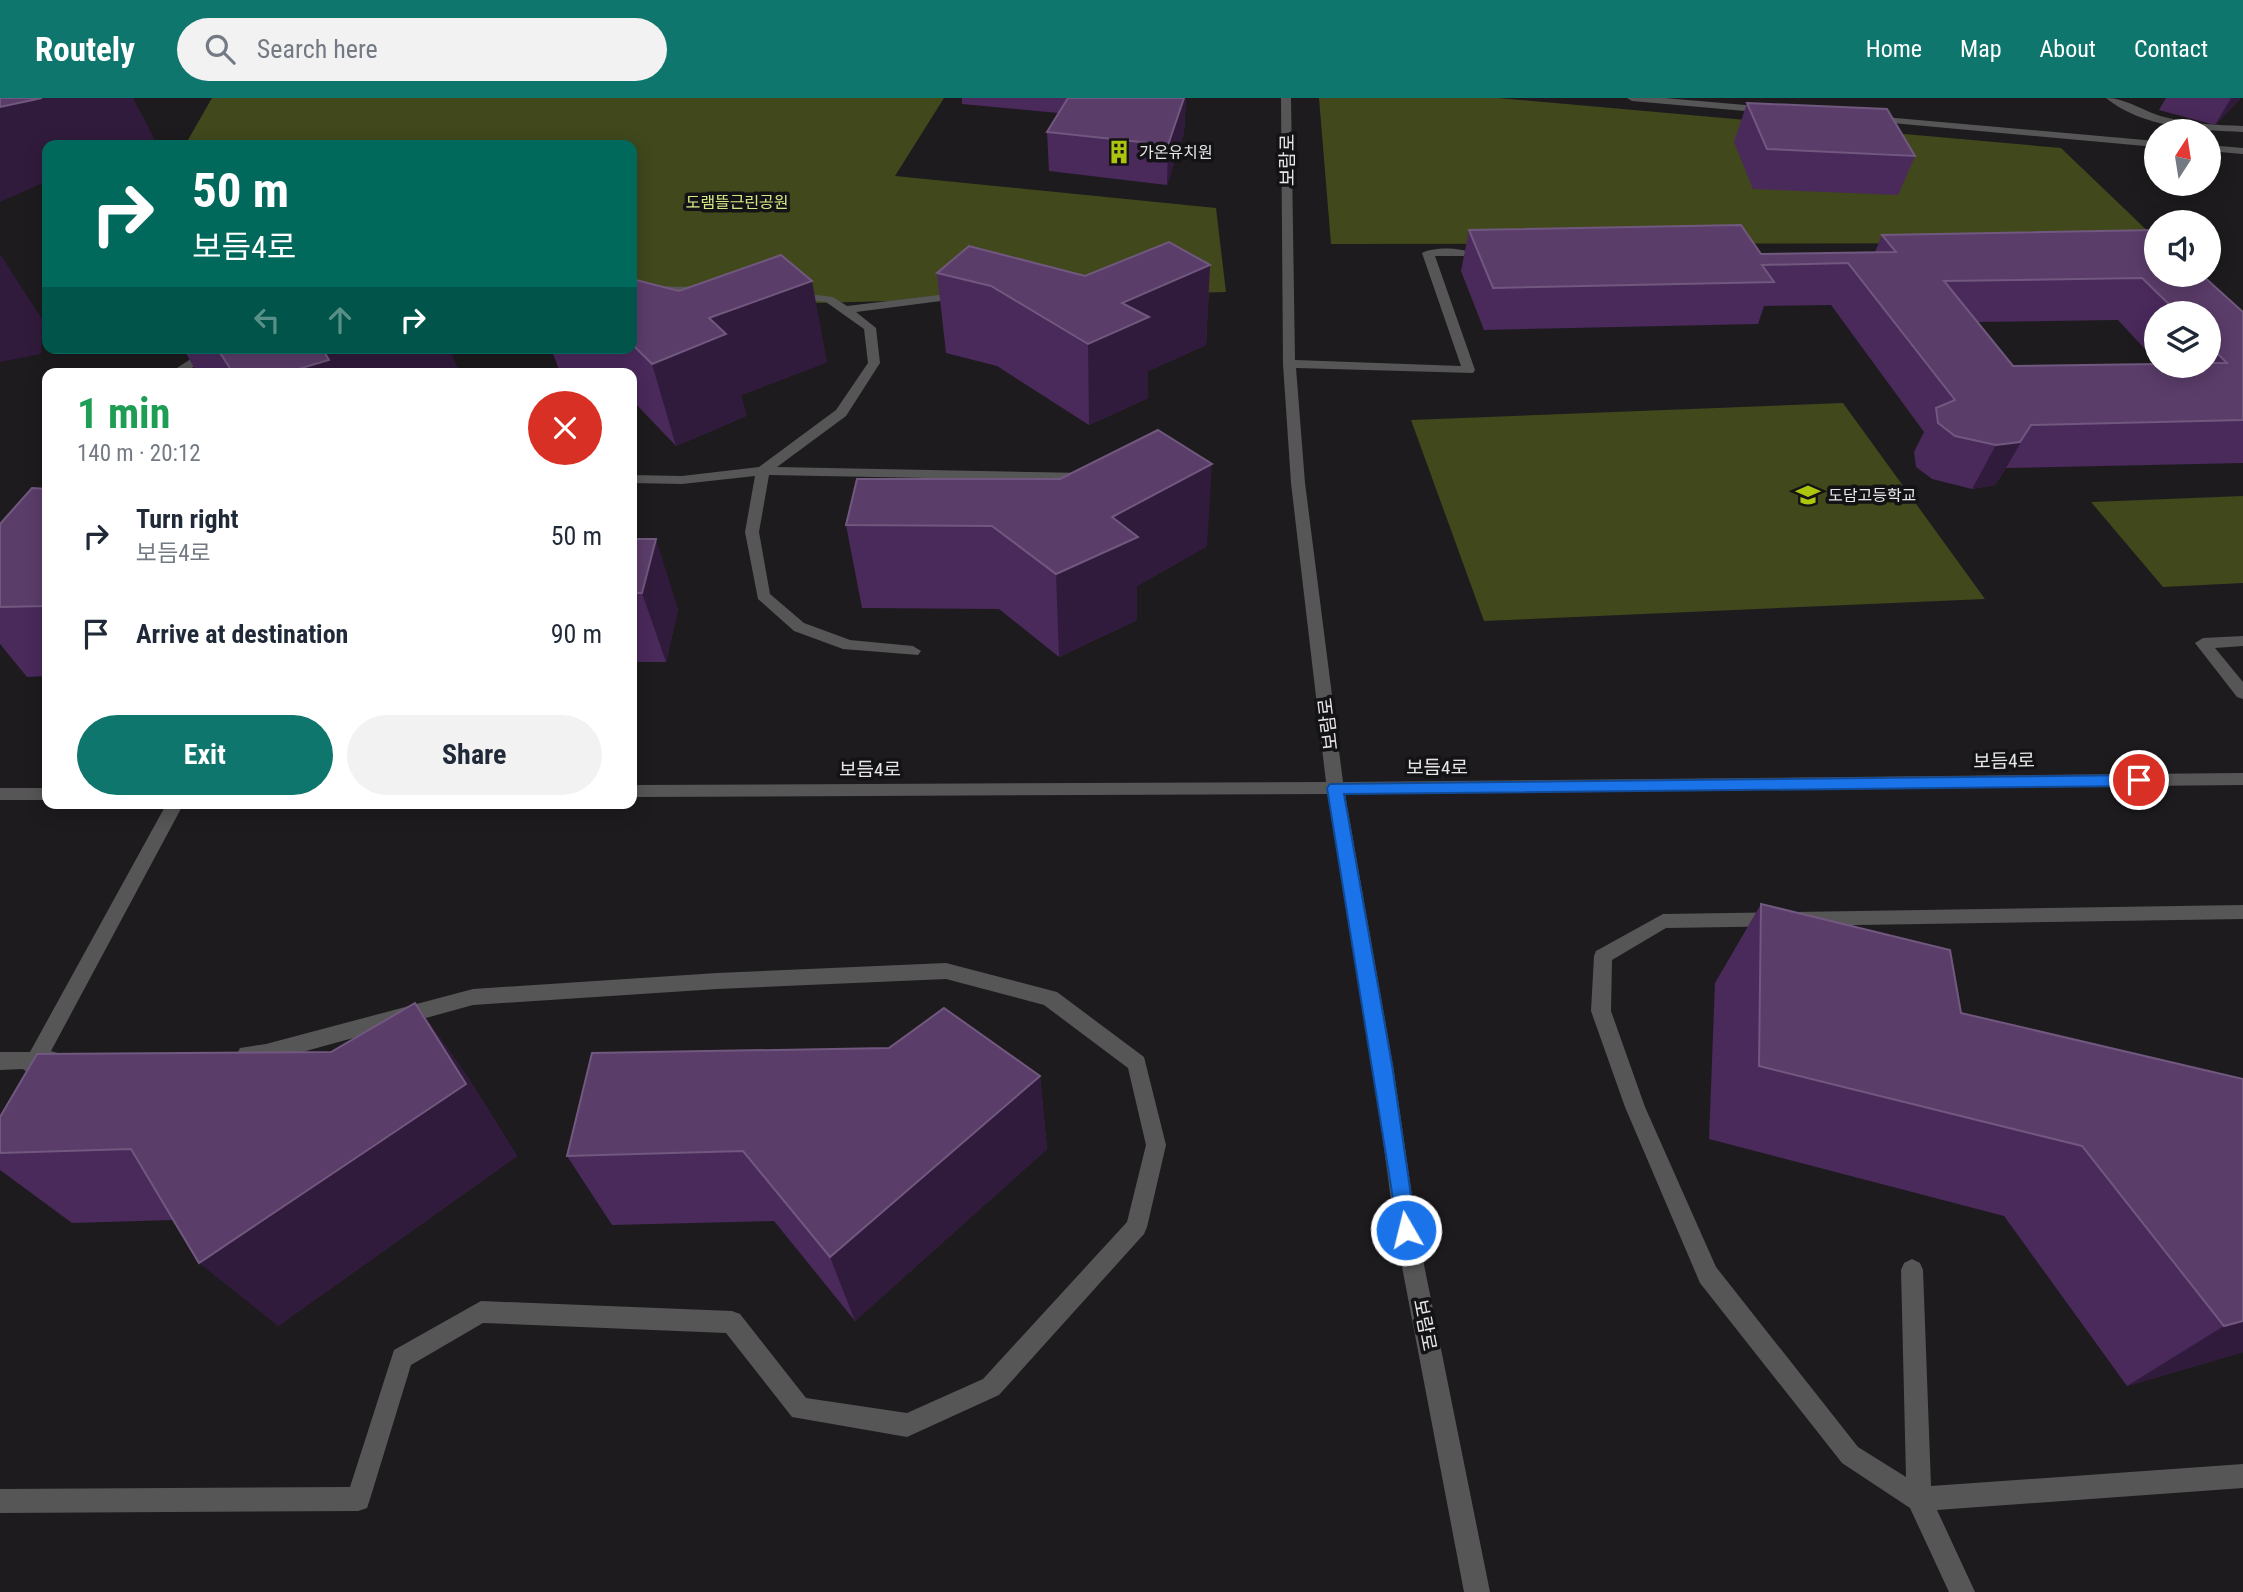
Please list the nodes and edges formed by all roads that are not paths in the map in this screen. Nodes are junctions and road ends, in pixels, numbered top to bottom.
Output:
1 (1286, 98) edge
2 (1632, 98) edge
3 (2111, 98) edge
4 (1783, 111) edge
5 (1865, 118) edge
6 (2243, 129) edge
7 (2144, 143) edge
8 (2221, 149) edge
9 (2243, 151) edge
10 (1465, 253) dead end
11 (637, 289) edge
12 (714, 291) edge
13 (781, 295) edge
14 (982, 295) edge
15 (846, 310) junction
16 (206, 354) edge
17 (1289, 364) junction
18 (183, 368) edge
19 (763, 471) junction
20 (1091, 478) edge
21 (637, 479) edge
22 (2243, 641) edge
23 (913, 651) dead end
24 (2243, 693) edge
25 (2243, 779) edge
26 (1335, 788) junction
27 (637, 791) edge
28 (0, 794) edge
29 (42, 794) edge
30 (173, 809) edge
31 (2243, 912) edge
32 (226, 1054) edge
33 (76, 1059) edge
34 (0, 1061) edge
35 (36, 1061) junction
36 (24, 1082) edge
37 (1912, 1270) dead end
38 (2243, 1476) edge
39 (1919, 1499) junction
40 (0, 1501) edge
41 (1477, 1592) edge
42 (1962, 1592) edge

1 - 17 street, 보람로
2 - 4 street
3 - 6 street
5 - 7 street
8 - 9 street
10 - 17 street
11 - 12 street
13 - 15 street
14 - 15 street
15 - 19 street
16 - 18 street
17 - 26 street, 보람로
19 - 20 street
19 - 21 street
19 - 23 street
22 - 24 street
25 - 26 street, 보듬4로
26 - 27 street, 보듬4로
26 - 41 street, 보람로
28 - 29 street
30 - 35 street
31 - 39 street
32 - 40 street
33 - 35 street
34 - 35 street
35 - 36 street
37 - 39 street
38 - 39 street
39 - 42 street

